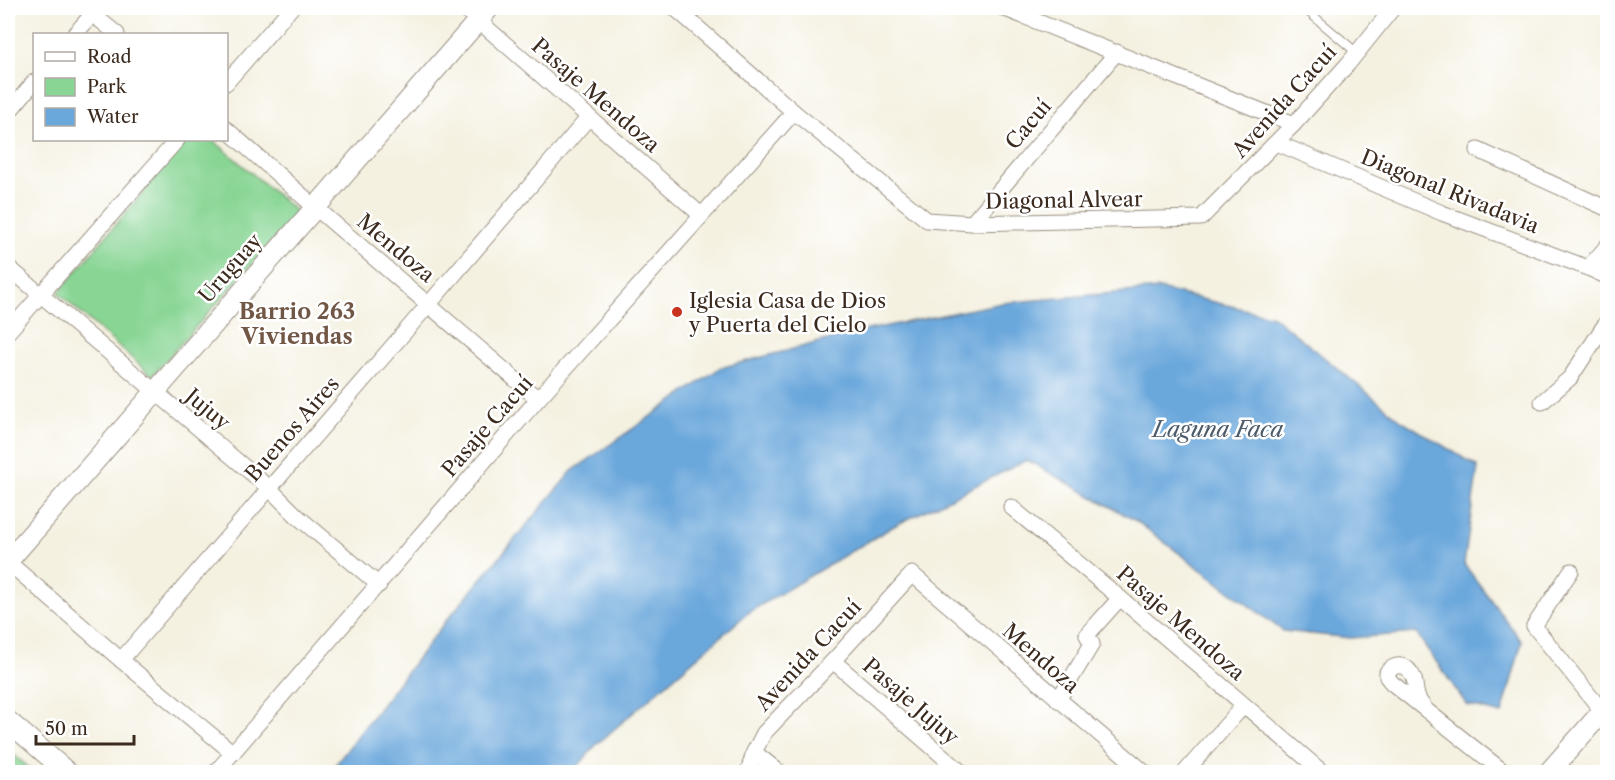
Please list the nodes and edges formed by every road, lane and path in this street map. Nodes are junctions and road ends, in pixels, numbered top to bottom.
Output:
1 (291, 8) edge
2 (675, 8) edge
3 (1003, 8) edge
4 (1304, 8) edge
5 (1393, 8) edge
6 (92, 10) edge
7 (477, 12) edge
8 (76, 33) edge
9 (116, 33) edge
10 (1117, 52) junction
11 (1356, 52) junction
12 (228, 81) edge
13 (33, 83) edge
14 (794, 112) junction
15 (8, 113) edge
16 (589, 117) junction
17 (1294, 124) junction
18 (228, 131) edge
19 (176, 141) edge
20 (1277, 143) junction
21 (1478, 150) dead end
22 (315, 207) junction
23 (1608, 209) edge
24 (701, 215) junction
25 (1201, 218) joint
26 (972, 222) junction
27 (1608, 245) edge
28 (8, 267) edge
29 (1588, 268) junction
30 (1608, 277) edge
31 (40, 295) junction
32 (429, 304) junction
33 (1608, 320) edge
34 (8, 332) edge
35 (155, 391) junction
36 (538, 399) junction
37 (1542, 402) dead end
38 (269, 488) junction
39 (1011, 507) dead end
40 (8, 561) edge
41 (1571, 570) dead end
42 (912, 574) joint
43 (379, 585) junction
44 (1120, 598) junction
45 (121, 660) junction
46 (833, 661) junction
47 (1058, 700) junction
48 (1244, 705) junction
49 (1605, 708) edge
50 (1427, 711) dead end
51 (8, 721) edge
52 (754, 752) junction
53 (233, 753) junction
54 (1552, 771) edge
55 (67, 772) edge
56 (216, 772) edge
57 (748, 772) edge
58 (779, 772) edge
59 (961, 772) edge
60 (1143, 772) edge
61 (1185, 772) edge
62 (1322, 772) edge
63 (1504, 772) edge

1 - 12 street
2 - 14 street
3 - 10 street
4 - 11 lane
5 - 11 street, Avenida Cacuí
6 - 8 street
6 - 9 street
7 - 16 street, Pasaje Mendoza
7 - 22 street, Uruguay
10 - 17 street
10 - 26 street, Cacuí
11 - 17 street, Avenida Cacuí
13 - 15 street
14 - 24 street, Pasaje Cacuí
14 - 26 street, Diagonal Alvear
16 - 24 street, Pasaje Mendoza
16 - 32 street, Buenos Aires
17 - 20 street, Avenida Cacuí
18 - 22 street, Mendoza
19 - 31 street
20 - 25 street, Avenida Cacuí
20 - 29 street, Diagonal Rivadavia
21 - 23 street
22 - 32 street, Mendoza
22 - 35 street, Uruguay
24 - 36 street, Pasaje Cacuí
25 - 26 street, Diagonal Alvear
27 - 29 street
28 - 31 street, Jujuy
29 - 30 street, Diagonal Rivadavia
31 - 34 street
31 - 35 street, Jujuy
32 - 36 street, Mendoza
32 - 38 street, Buenos Aires
33 - 37 street
35 - 38 street, Jujuy
35 - 40 street, Uruguay
36 - 43 street, Pasaje Cacuí
38 - 43 street, Jujuy
38 - 45 street, Buenos Aires
39 - 44 street, Pasaje Mendoza
40 - 45 street
41 - 49 street
42 - 46 street, Avenida Cacuí
42 - 47 street, Mendoza
43 - 53 street, Pasaje Cacuí
44 - 47 street
44 - 48 street, Pasaje Mendoza
45 - 53 street
46 - 52 street, Avenida Cacuí
46 - 59 street, Pasaje Jujuy
47 - 60 street, Mendoza
48 - 61 street
48 - 62 street, Pasaje Mendoza
49 - 54 street
50 - 63 street
51 - 55 street
52 - 57 street, Avenida Cacuí
52 - 58 street
53 - 56 street, Pasaje Cacuí

